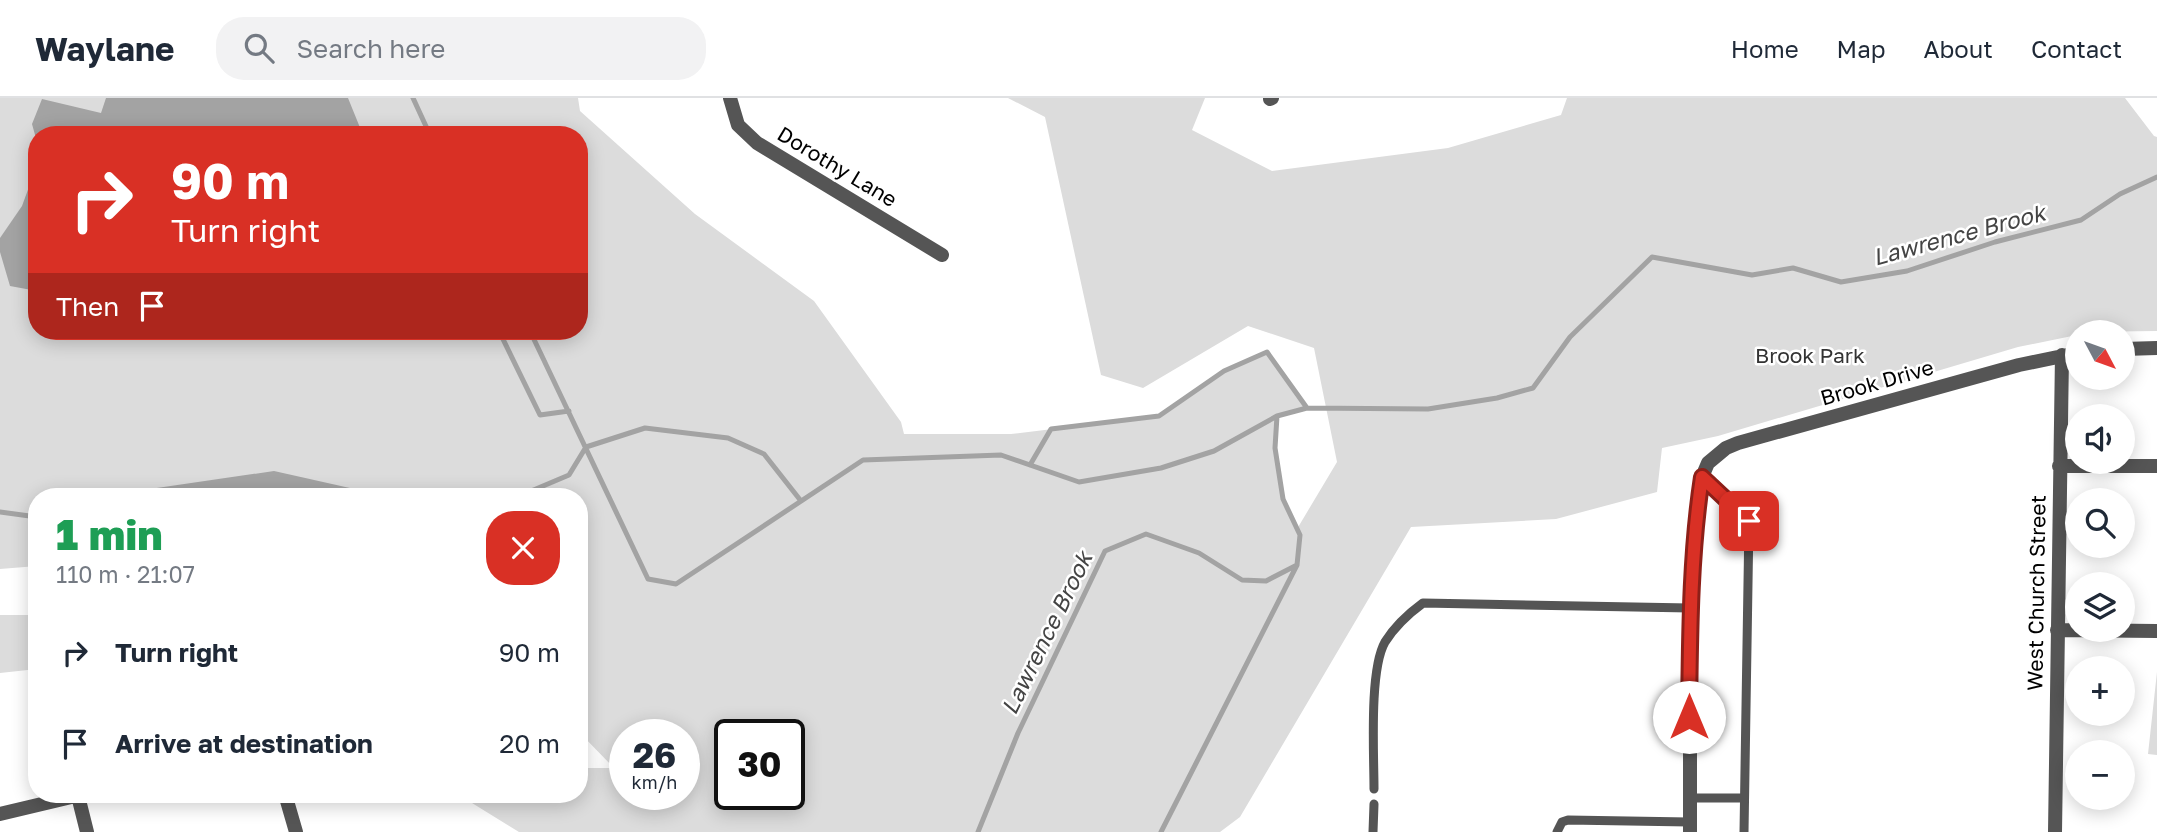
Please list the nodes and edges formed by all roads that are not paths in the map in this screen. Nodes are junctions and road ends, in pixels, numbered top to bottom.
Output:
1 (730, 98) edge
2 (942, 255) dead end
3 (2157, 348) edge
4 (2135, 349) edge
5 (2065, 355) edge
6 (2066, 390) edge
7 (2059, 466) junction
8 (2157, 466) edge
9 (1702, 477) junction
10 (1690, 608) junction
11 (2057, 630) junction
12 (2157, 631) edge
13 (1374, 789) dead end
14 (1744, 798) junction
15 (1689, 799) junction
16 (47, 803) edge
17 (82, 803) edge
18 (288, 803) edge
19 (1374, 804) dead end
20 (0, 814) edge
21 (1689, 827) edge
22 (87, 832) edge
23 (296, 832) edge
24 (1373, 832) edge
25 (1557, 832) edge
26 (1744, 832) edge
27 (2055, 832) edge

1 - 2 street, Dorothy Lane
3 - 4 street
5 - 9 street, Brook Drive
6 - 7 street, West Church Street
7 - 8 street
7 - 11 street, West Church Street
9 - 10 street
9 - 14 lane
10 - 13 lane
10 - 15 street
11 - 12 street
11 - 27 street, West Church Street
14 - 15 lane
14 - 26 lane
15 - 21 street
16 - 20 street
17 - 22 street
18 - 23 street
19 - 24 lane
21 - 25 lane

